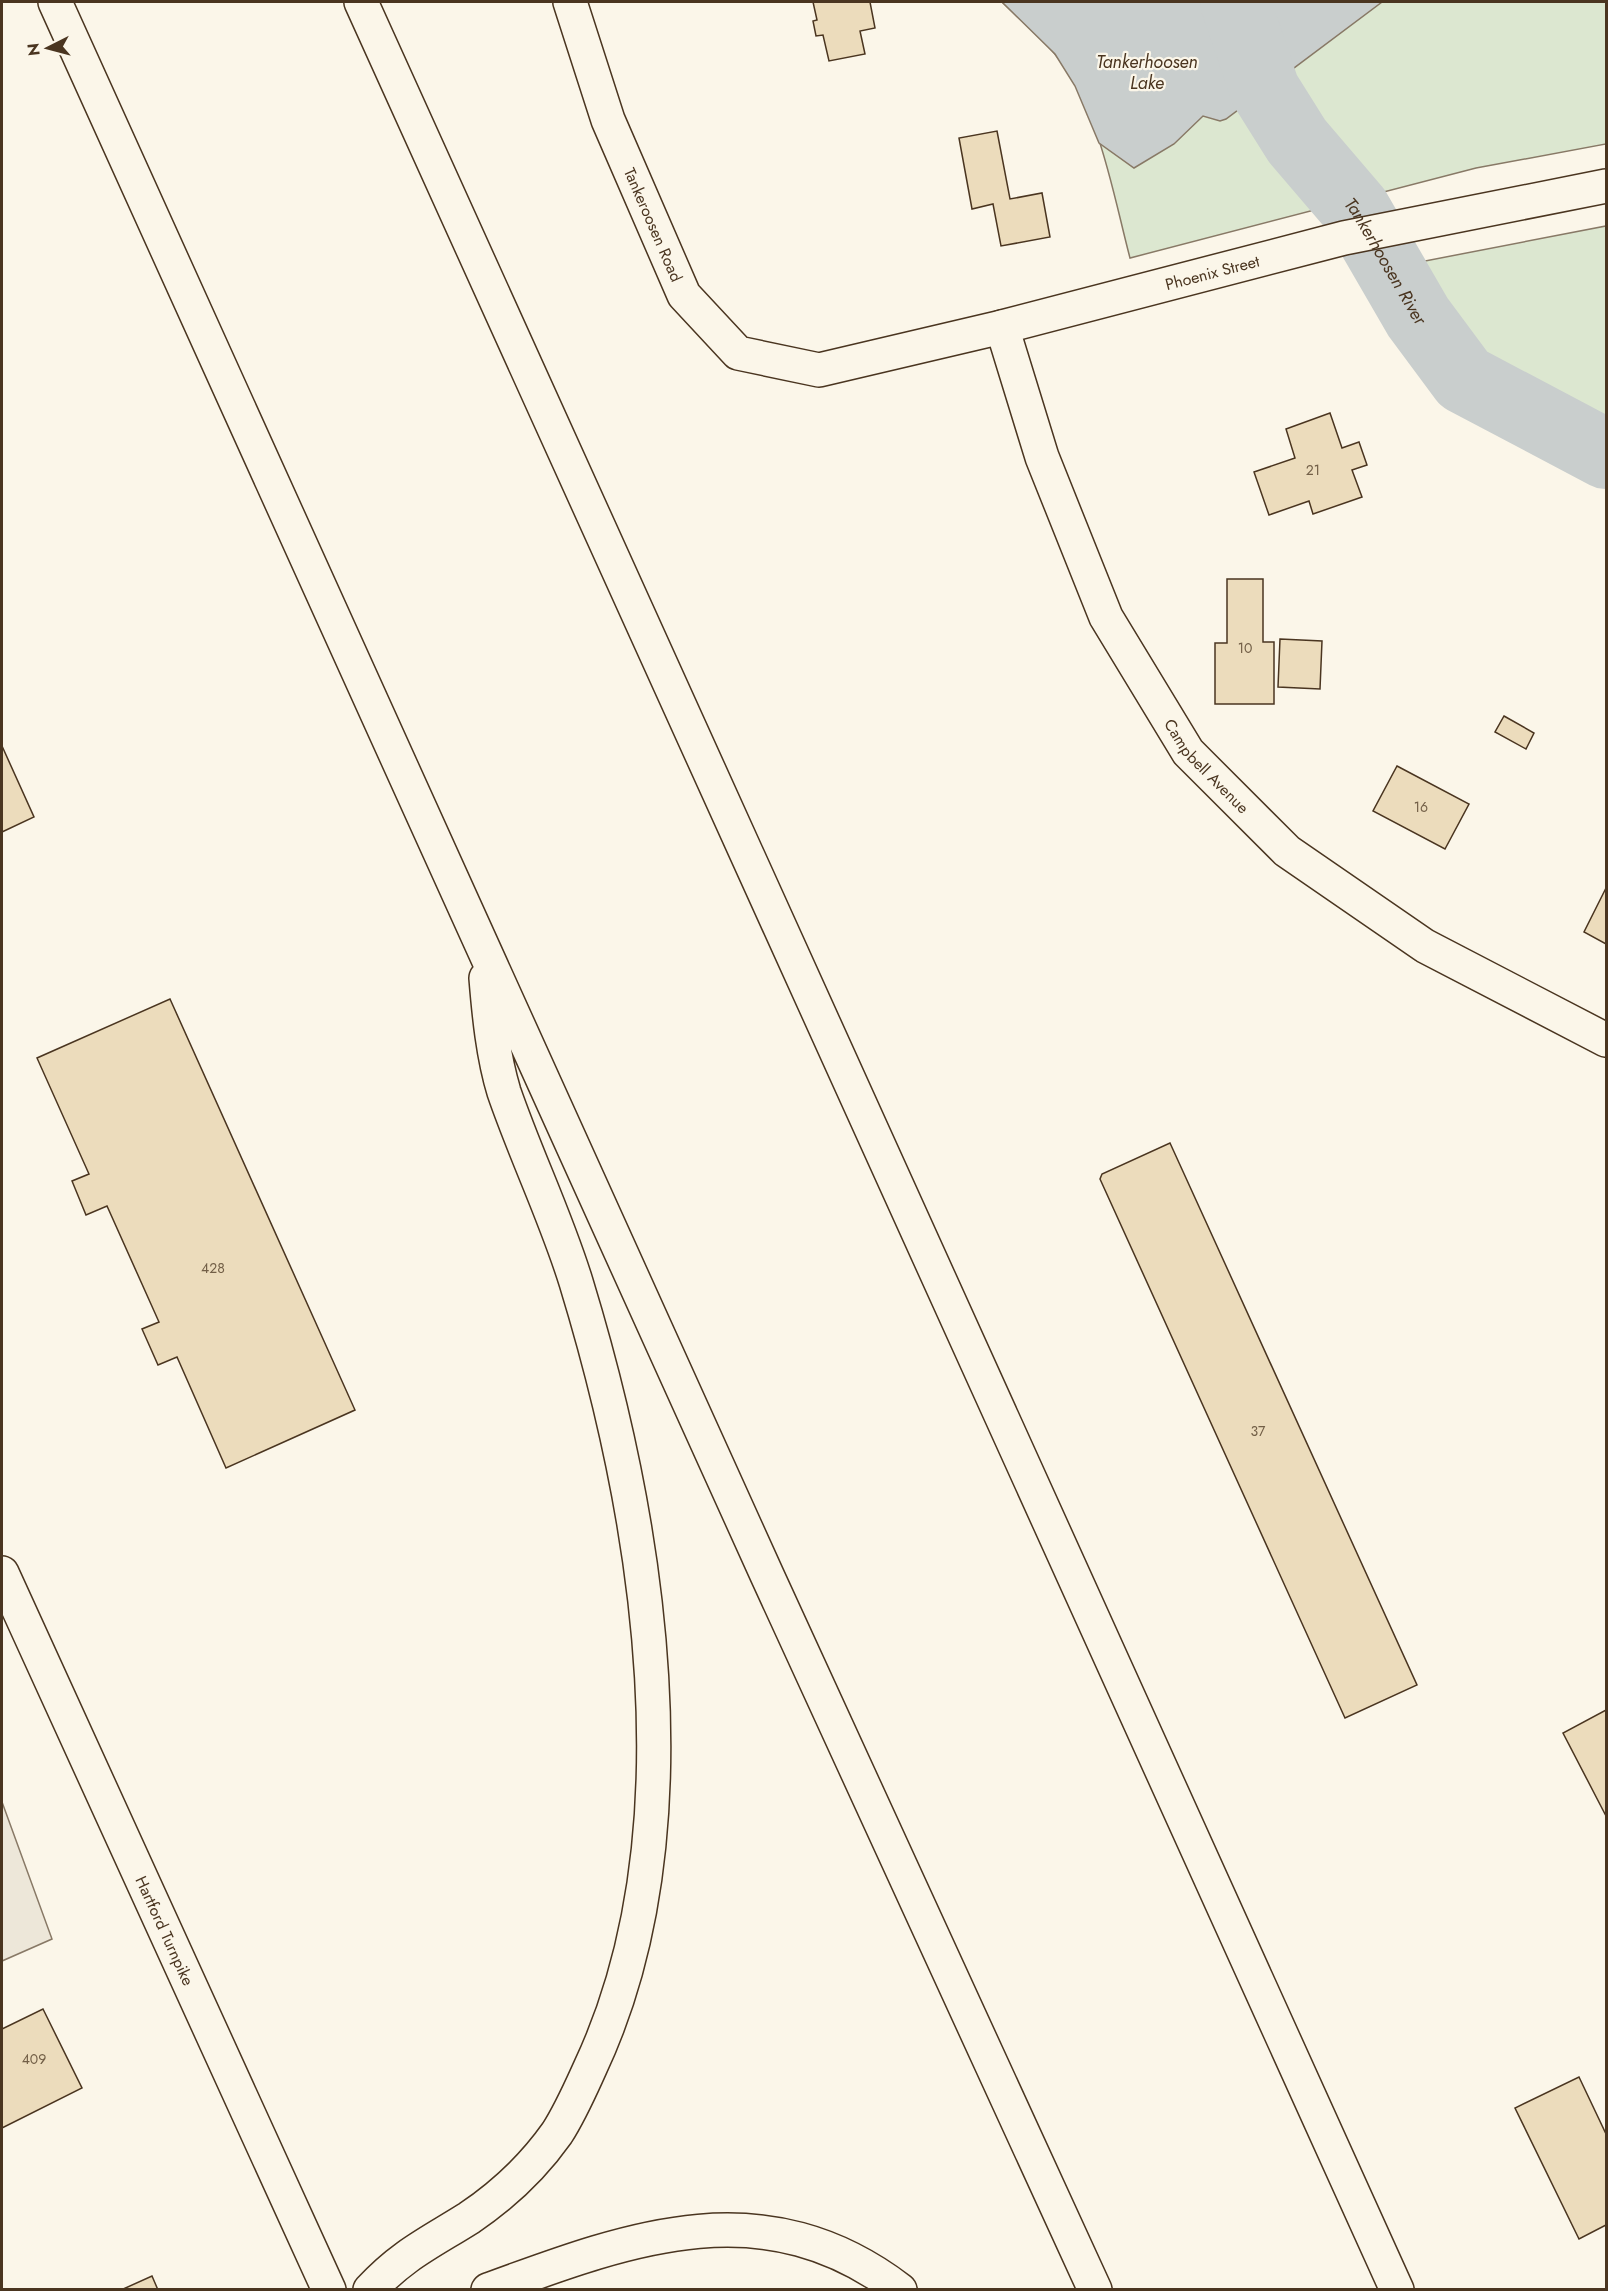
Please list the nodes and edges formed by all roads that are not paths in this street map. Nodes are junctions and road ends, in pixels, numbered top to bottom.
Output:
1 (55, 2) edge
2 (361, 2) edge
3 (570, 2) edge
4 (1606, 186) edge
5 (1002, 327) junction
6 (819, 370) joint
7 (484, 949) junction
8 (1606, 1040) edge
9 (2, 1573) edge
10 (329, 2289) edge
11 (370, 2289) edge
12 (488, 2289) edge
13 (900, 2289) edge
14 (1095, 2289) edge
15 (1397, 2289) edge

1 - 7 main road
2 - 15 main road
3 - 6 main road, Tankeroosen Road
4 - 5 main road, Phoenix Street
5 - 6 main road, Phoenix Street
5 - 8 main road, Campbell Avenue
7 - 11 main road
7 - 14 main road
9 - 10 main road, Hartford Turnpike
12 - 13 main road

